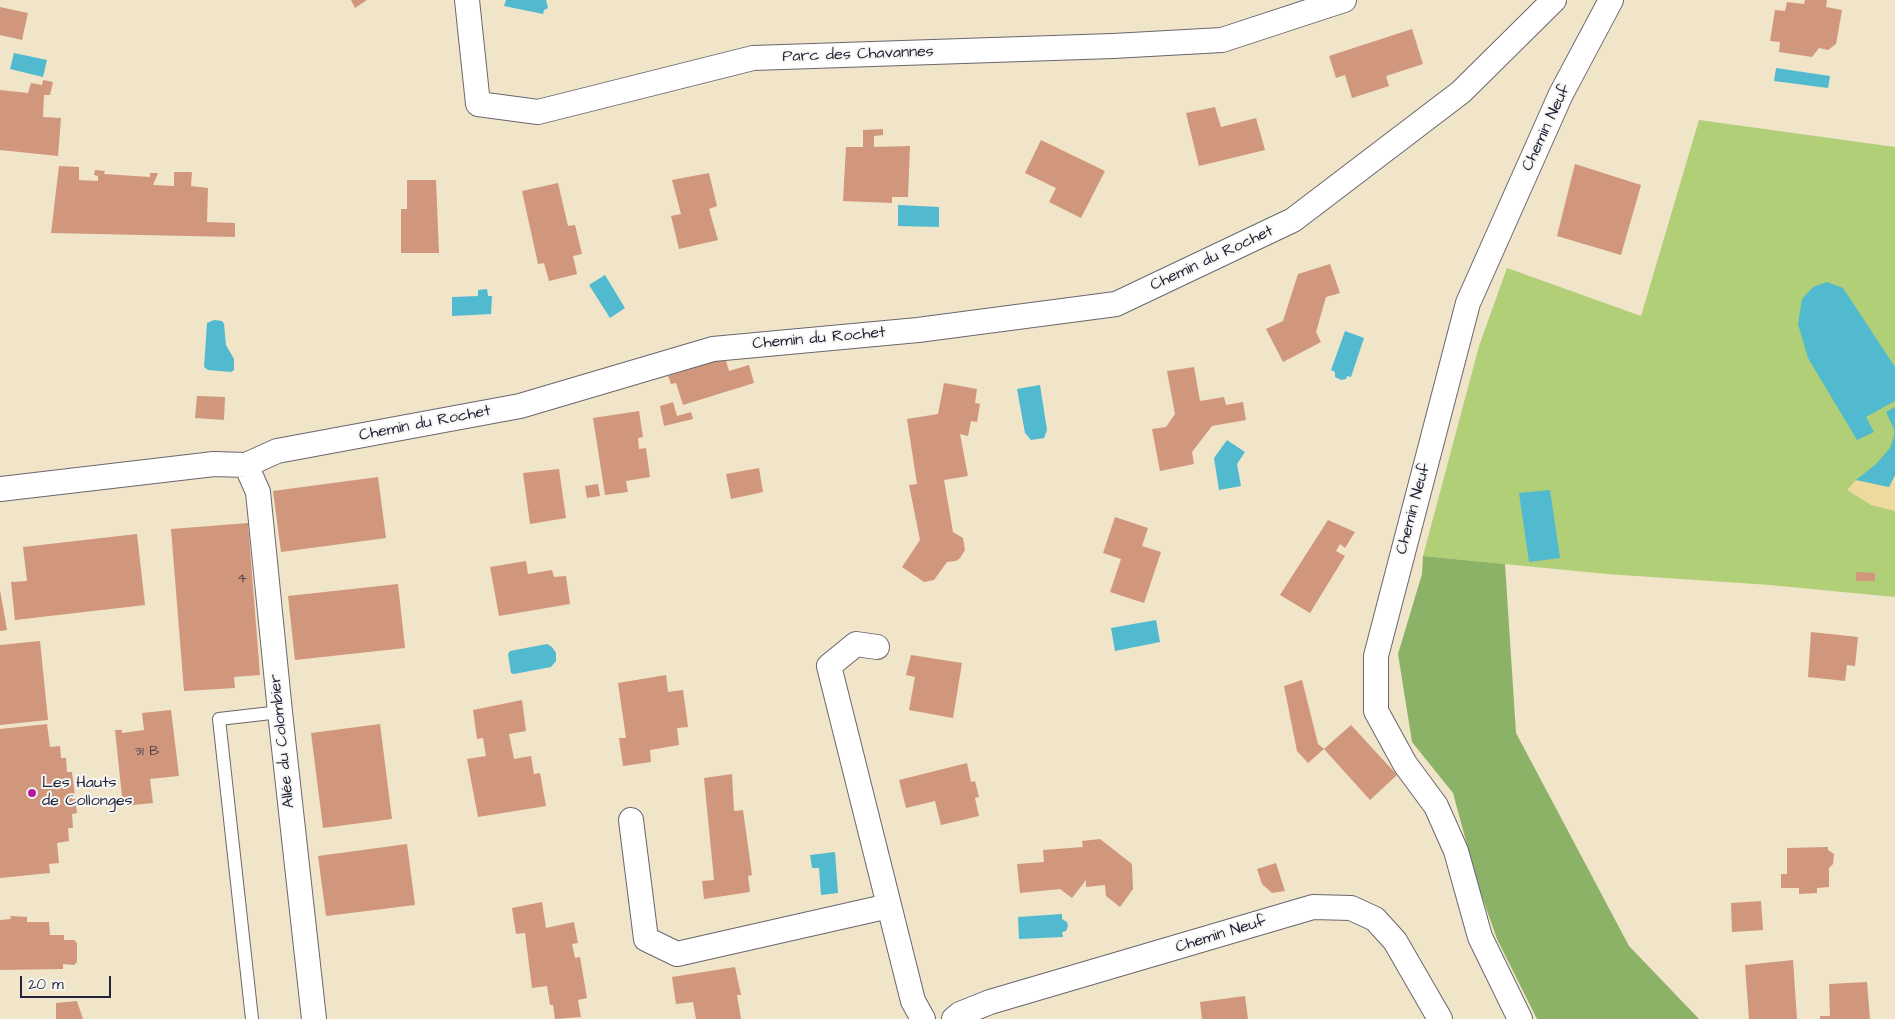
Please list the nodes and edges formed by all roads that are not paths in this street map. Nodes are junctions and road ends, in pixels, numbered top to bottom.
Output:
1 (467, 0) edge
2 (1344, 0) edge
3 (1554, 0) edge
4 (1611, 0) edge
5 (246, 465) junction
6 (0, 489) edge
7 (877, 647) dead end
8 (280, 712) junction
9 (631, 820) dead end
10 (889, 906) junction
11 (252, 1019) edge
12 (314, 1019) edge
13 (923, 1019) edge
14 (954, 1019) edge
15 (1440, 1019) edge
16 (1520, 1019) edge

1 - 2 street, Parc des Chavannes
3 - 5 street, Chemin du Rochet
4 - 16 street, Chemin Neuf
5 - 6 street, Chemin du Rochet
5 - 8 street, Allée du Colombier
7 - 10 street
8 - 11 lane
8 - 12 street, Allée du Colombier
9 - 10 street
10 - 13 street
14 - 15 street, Chemin Neuf

